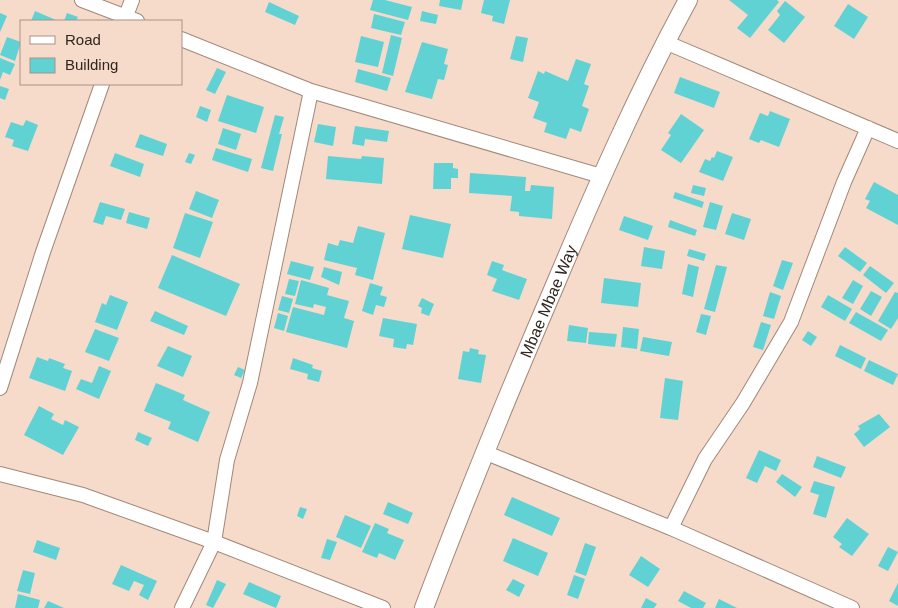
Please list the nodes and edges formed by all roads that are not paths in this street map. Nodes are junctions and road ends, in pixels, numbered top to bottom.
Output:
1 (82, 0) edge
2 (132, 0) edge
3 (688, 0) edge
4 (129, 20) edge
5 (182, 39) edge
6 (665, 42) junction
7 (102, 85) edge
8 (311, 91) junction
9 (868, 128) junction
10 (897, 139) edge
11 (601, 176) junction
12 (0, 388) edge
13 (484, 452) junction
14 (0, 474) edge
15 (671, 528) junction
16 (214, 542) junction
17 (182, 608) edge
18 (383, 608) edge
19 (424, 608) edge
20 (852, 608) edge

1 - 4 street
2 - 4 street
3 - 6 street, Mbae Mbae Way
5 - 8 street
6 - 9 street
6 - 11 street, Mbae Mbae Way
7 - 12 street
8 - 11 street
8 - 16 street
9 - 10 street
9 - 15 street
11 - 13 street, Mbae Mbae Way
13 - 15 street
13 - 19 street, Mbae Mbae Way
14 - 16 street
15 - 20 street
16 - 17 street
16 - 18 street

